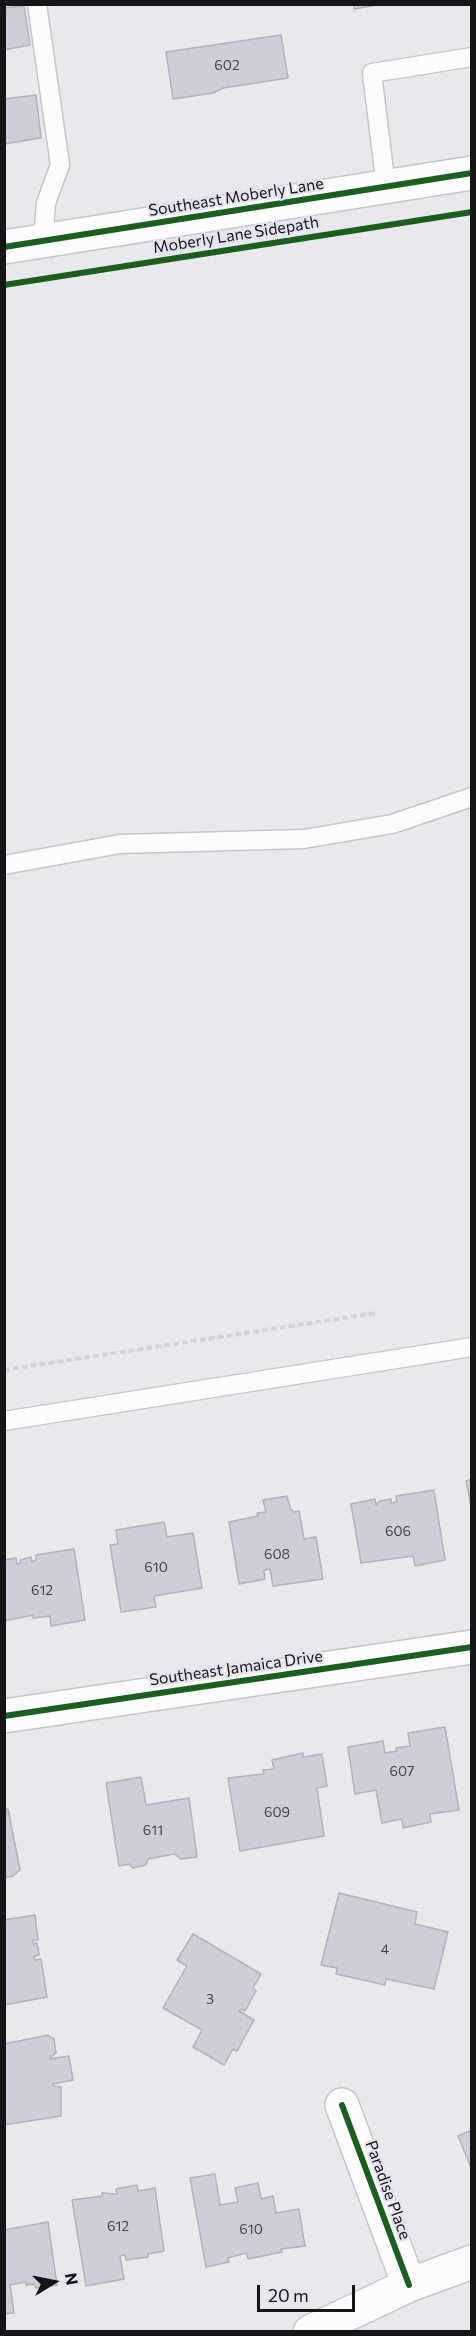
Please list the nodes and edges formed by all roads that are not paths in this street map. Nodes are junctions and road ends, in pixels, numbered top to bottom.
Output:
1 (37, 4) edge
2 (471, 57) edge
3 (471, 173) edge
4 (386, 187) junction
5 (43, 241) junction
6 (4, 247) edge
7 (471, 797) edge
8 (4, 865) edge
9 (471, 1347) edge
10 (4, 1421) edge
11 (471, 1647) edge
12 (4, 1716) edge
13 (342, 2105) dead end
14 (471, 2262) edge
15 (409, 2285) junction
16 (310, 2331) edge

1 - 5 lane
2 - 4 lane
3 - 4 street, Southeast Moberly Lane
4 - 5 street, Southeast Moberly Lane
5 - 6 street, Southeast Moberly Lane
7 - 8 lane
9 - 10 lane
11 - 12 street, Southeast Jamaica Drive
13 - 15 street, Paradise Place
14 - 15 street
15 - 16 street

